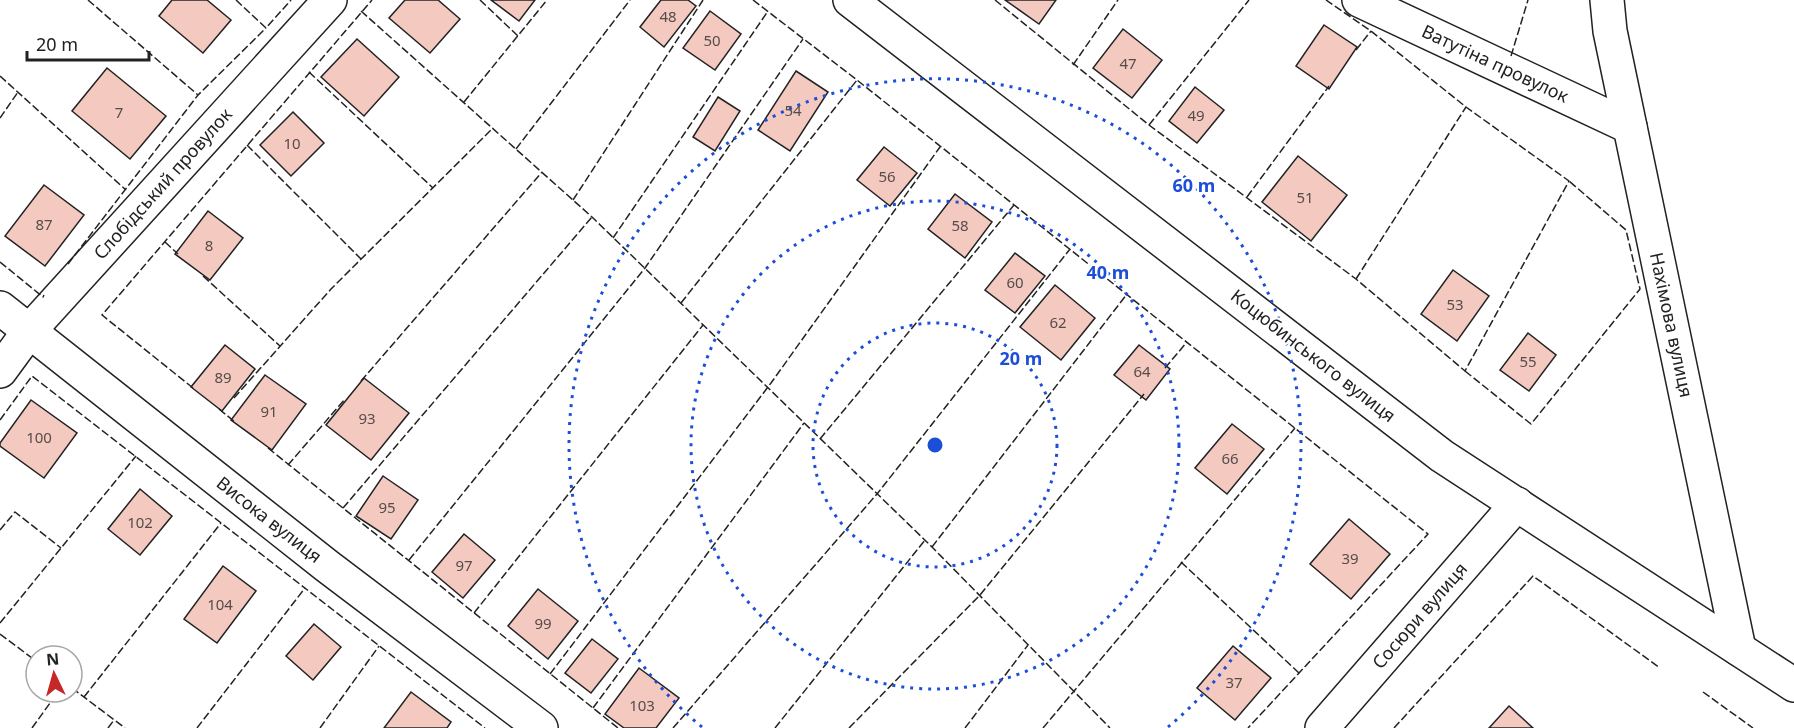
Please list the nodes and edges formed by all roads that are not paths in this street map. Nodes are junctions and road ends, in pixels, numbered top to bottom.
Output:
1 (330, 0) edge
2 (850, 0) edge
3 (1359, 0) edge
4 (1607, 0) edge
5 (1630, 127) junction
6 (0, 308) edge
7 (30, 330) junction
8 (0, 371) edge
9 (1517, 504) junction
10 (1739, 649) junction
11 (1794, 685) edge
12 (541, 728) edge
13 (1322, 728) edge

1 - 7 street, Слобідський провулок
2 - 9 street, Коцюбинського вулиця
3 - 5 street, Ватутіна провулок
4 - 5 street, Нахімова вулиця
5 - 10 street, Нахімова вулиця
6 - 7 street, Висока вулиця
7 - 8 street, Слобідський провулок
7 - 12 street, Висока вулиця
9 - 10 street, Коцюбинського вулиця
9 - 13 street, Сосюри вулиця
10 - 11 street, Коцюбинського вулиця

